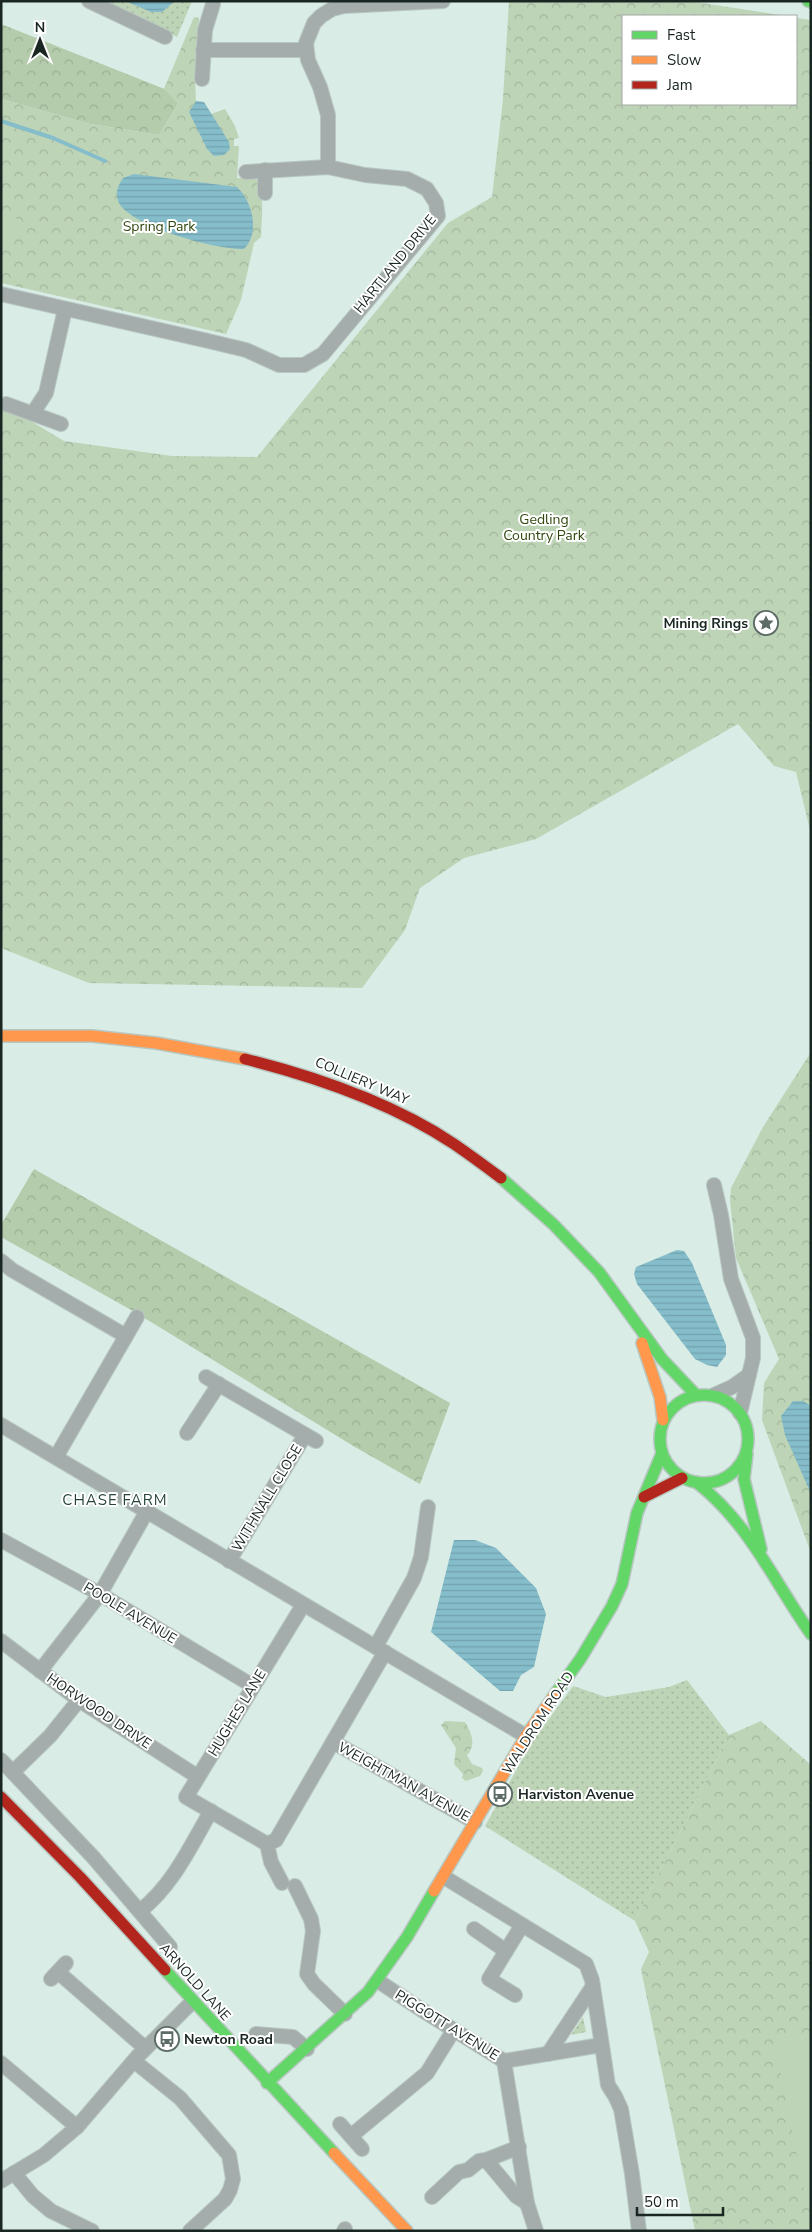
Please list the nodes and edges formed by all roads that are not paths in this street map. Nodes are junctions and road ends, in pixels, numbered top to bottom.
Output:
1 (443, 1) edge
2 (92, 2) edge
3 (214, 4) dead end
4 (165, 37) dead end
5 (203, 50) junction
6 (305, 50) junction
7 (202, 79) dead end
8 (328, 167) junction
9 (265, 170) junction
10 (246, 172) dead end
11 (265, 193) dead end
12 (1, 294) edge
13 (65, 309) junction
14 (6, 404) dead end
15 (33, 413) junction
16 (61, 424) dead end
17 (1, 1036) edge
18 (714, 1185) dead end
19 (1, 1261) edge
20 (137, 1317) dead end
21 (634, 1319) junction
22 (126, 1336) junction
23 (749, 1375) junction
24 (206, 1376) dead end
25 (219, 1384) junction
26 (696, 1395) junction
27 (714, 1395) junction
28 (740, 1413) junction
29 (663, 1420) junction
30 (1, 1425) edge
31 (187, 1433) dead end
32 (747, 1449) junction
33 (662, 1453) junction
34 (56, 1457) junction
35 (682, 1478) junction
36 (696, 1482) junction
37 (644, 1497) junction
38 (428, 1507) dead end
39 (147, 1511) junction
40 (2, 1543) edge
41 (762, 1554) junction
42 (230, 1561) junction
43 (100, 1594) junction
44 (303, 1605) junction
45 (811, 1634) edge
46 (1, 1641) edge
47 (381, 1649) junction
48 (40, 1671) junction
49 (253, 1686) junction
50 (78, 1700) junction
51 (526, 1736) junction
52 (333, 1742) junction
53 (1, 1760) edge
54 (13, 1772) junction
55 (198, 1777) junction
56 (1, 1796) edge
57 (211, 1811) junction
58 (475, 1822) junction
59 (268, 1844) junction
60 (444, 1877) junction
61 (140, 1911) junction
62 (522, 1925) junction
63 (474, 1929) dead end
64 (170, 1947) dead end
65 (506, 1951) junction
66 (58, 1972) dead end
67 (378, 1980) junction
68 (592, 1986) junction
69 (516, 1995) dead end
70 (192, 2002) junction
71 (345, 2014) junction
72 (453, 2030) junction
73 (256, 2034) dead end
74 (601, 2045) junction
75 (145, 2048) junction
76 (307, 2050) junction
77 (548, 2054) junction
78 (134, 2061) junction
79 (504, 2061) junction
80 (1, 2063) edge
81 (267, 2083) junction
82 (340, 2124) dead end
83 (77, 2128) junction
84 (351, 2136) junction
85 (519, 2147) junction
86 (362, 2149) dead end
87 (486, 2160) junction
88 (14, 2173) junction
89 (1, 2181) edge
90 (432, 2197) dead end
91 (527, 2202) junction
92 (532, 2229) edge
93 (92, 2231) edge
94 (190, 2231) edge
95 (407, 2231) edge
96 (639, 2231) edge

1 - 6 street
2 - 4 street
3 - 5 street
5 - 6 street
5 - 7 street
6 - 8 street
8 - 9 street
8 - 13 street, HARTLAND DRIVE
9 - 10 street
9 - 11 street
12 - 13 street, HARTLAND DRIVE
13 - 15 street
14 - 15 street
15 - 16 street
17 - 21 main road, COLLIERY WAY
18 - 23 street
19 - 22 street
20 - 22 street
21 - 26 main road, COLLIERY WAY
21 - 29 main road, COLLIERY WAY
22 - 34 street
23 - 27 street
23 - 28 street
24 - 25 street
25 - 31 street
25 - 42 street, WITHNALL CLOSE
26 - 27 main road
26 - 29 main road
27 - 28 main road
28 - 32 main road
29 - 33 main road
30 - 34 street
32 - 36 main road
32 - 41 main road
33 - 35 main road
33 - 37 main road, WALDROM ROAD
34 - 39 street
35 - 36 main road
35 - 37 main road
36 - 41 main road
37 - 51 main road, WALDROM ROAD
38 - 47 street
39 - 42 street
39 - 43 street
40 - 43 street, POOLE AVENUE
41 - 45 main road
42 - 44 street
43 - 48 street
43 - 49 street, POOLE AVENUE
44 - 47 street
44 - 49 street, HUGHES LANE
46 - 48 street, HORWOOD DRIVE
47 - 51 street
47 - 52 street
48 - 50 street, HORWOOD DRIVE
49 - 55 street, HUGHES LANE
50 - 54 street
50 - 55 street, HORWOOD DRIVE
51 - 58 main road, WALDROM ROAD
52 - 58 street, WEIGHTMAN AVENUE
52 - 59 street
53 - 54 street
54 - 61 street
55 - 57 street, HUGHES LANE
56 - 70 main road, ARNOLD LANE
57 - 59 street
57 - 61 street
58 - 60 main road, WALDROM ROAD
59 - 71 street
60 - 62 street
60 - 67 main road, WALDROM ROAD
61 - 64 street
62 - 65 street
62 - 68 street
63 - 65 street
65 - 69 street
66 - 75 street
67 - 71 main road, WALDROM ROAD
67 - 72 street, PIGGOTT AVENUE
68 - 74 street
68 - 77 street
70 - 75 street
70 - 81 main road, ARNOLD LANE
71 - 76 main road, WALDROM ROAD
72 - 79 street, PIGGOTT AVENUE
72 - 84 street
73 - 76 street
74 - 77 street, PIGGOTT AVENUE
74 - 96 street
75 - 78 street
76 - 81 main road, WALDROM ROAD
77 - 79 street, PIGGOTT AVENUE
78 - 83 street
78 - 94 street
79 - 85 street
80 - 83 street
81 - 95 main road, ARNOLD LANE
82 - 84 street
83 - 88 street
84 - 86 street
85 - 87 street
85 - 91 street
87 - 90 street
87 - 91 street
88 - 89 street
88 - 93 street
91 - 92 street

